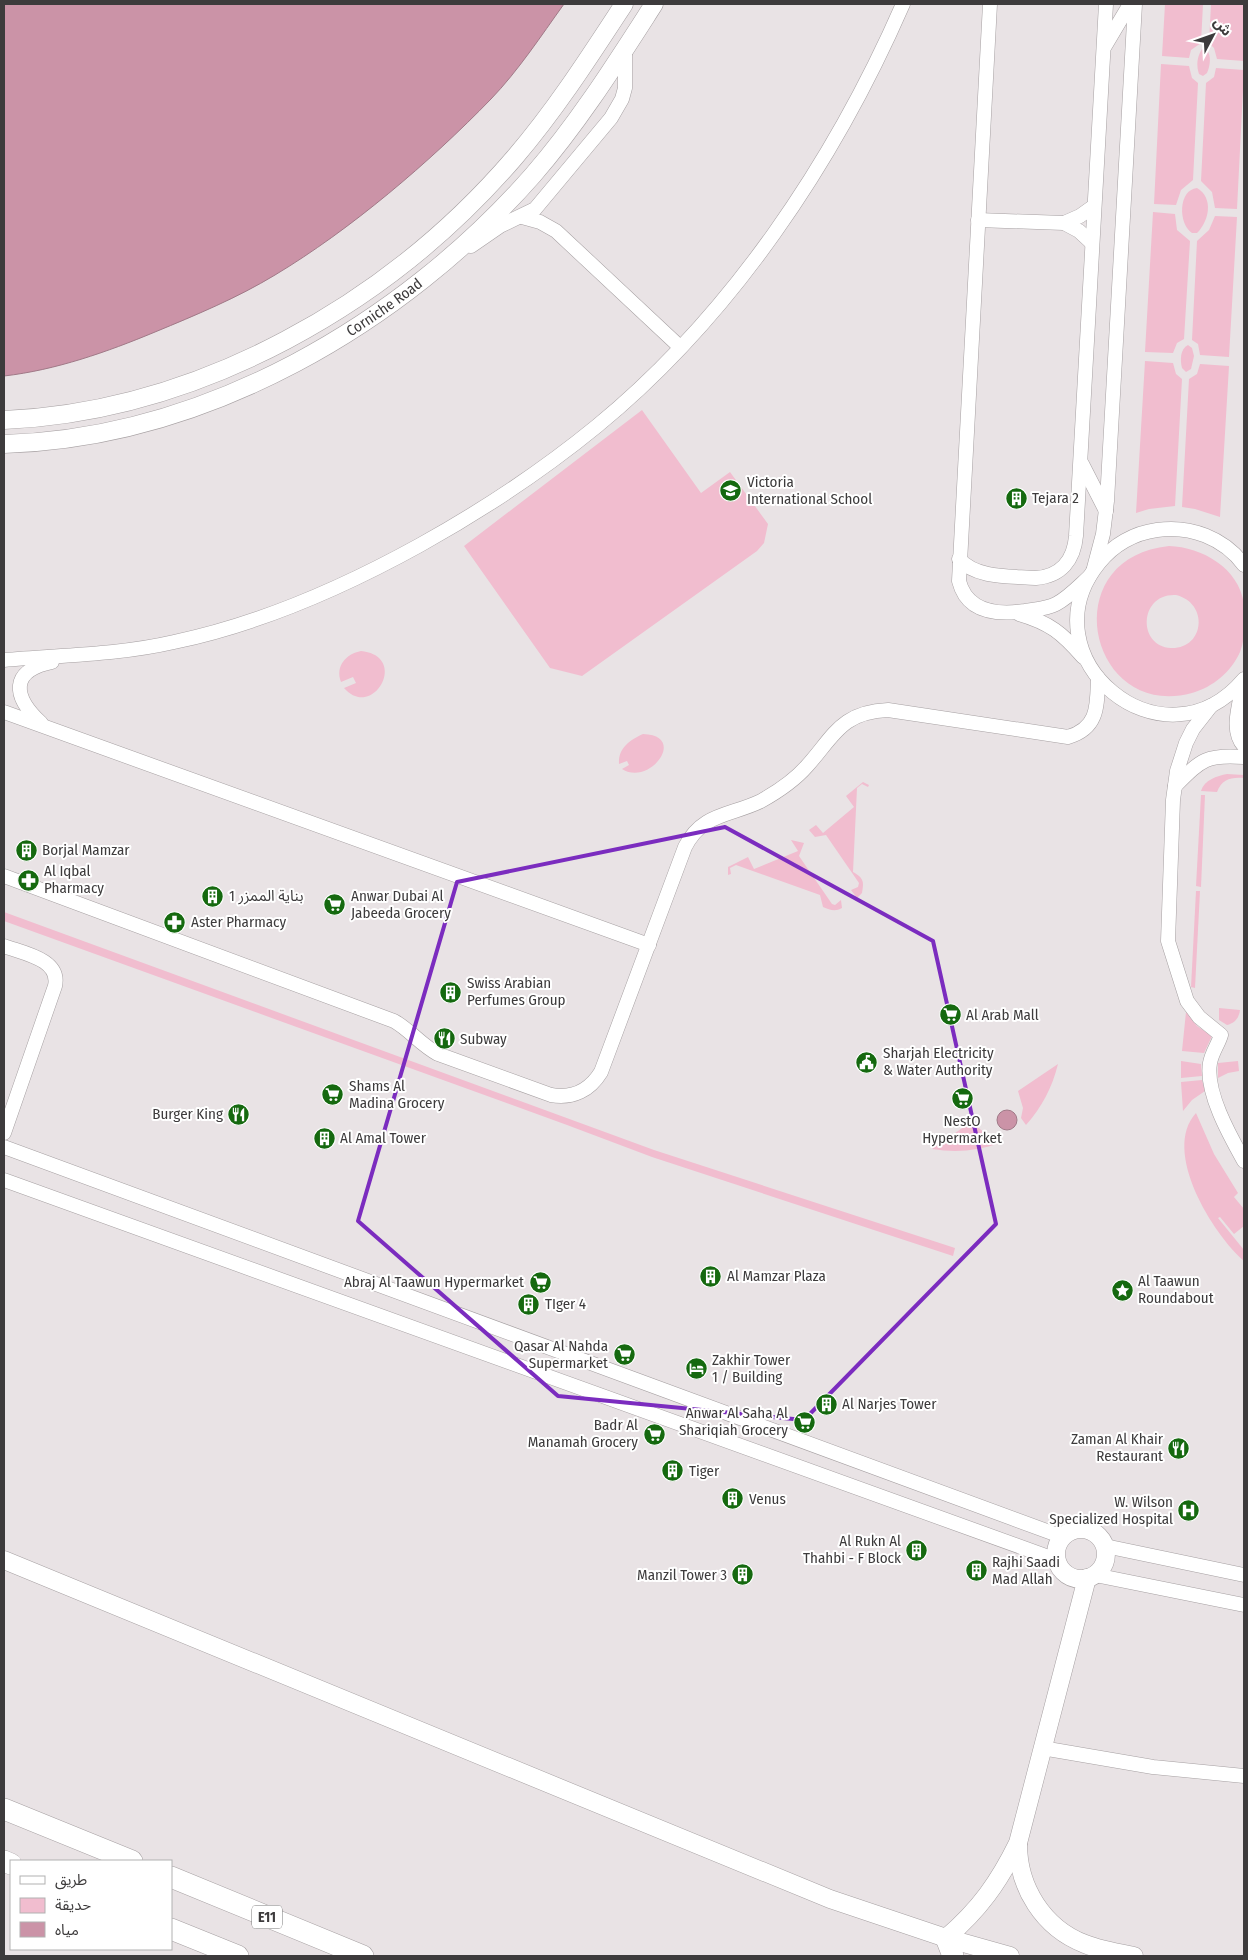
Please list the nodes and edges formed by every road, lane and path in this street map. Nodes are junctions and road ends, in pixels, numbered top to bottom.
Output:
1 (624, 4) edge
2 (654, 4) edge
3 (903, 4) edge
4 (990, 4) edge
5 (1106, 4) edge
6 (1130, 4) edge
7 (1135, 4) edge
8 (625, 47) junction
9 (1103, 51) junction
10 (546, 198) junction
11 (1094, 206) junction
12 (522, 217) junction
13 (978, 220) junction
14 (1064, 224) junction
15 (556, 231) junction
16 (1092, 243) junction
17 (450, 257) junction
18 (680, 347) junction
19 (4, 420) edge
20 (4, 444) edge
21 (1080, 458) junction
22 (1106, 511) junction
23 (959, 559) junction
24 (1244, 565) edge
25 (1092, 573) junction
26 (1014, 612) junction
27 (72, 655) junction
28 (4, 661) edge
29 (1090, 666) junction
30 (1098, 678) junction
31 (1244, 680) edge
32 (20, 688) junction
33 (4, 706) edge
34 (1211, 706) junction
35 (4, 712) edge
36 (46, 729) junction
37 (1244, 746) edge
38 (1244, 757) edge
39 (1175, 786) junction
40 (4, 876) edge
41 (649, 945) junction
42 (4, 946) edge
43 (4, 1133) edge
44 (4, 1146) edge
45 (1244, 1161) edge
46 (4, 1180) edge
47 (1063, 1537) junction
48 (1105, 1546) junction
49 (4, 1560) edge
50 (1057, 1560) junction
51 (1244, 1575) edge
52 (1091, 1576) junction
53 (1244, 1605) edge
54 (1042, 1748) junction
55 (1244, 1776) edge
56 (4, 1809) edge
57 (1018, 1842) junction
58 (130, 1860) edge
59 (172, 1877) edge
60 (172, 1929) edge
61 (949, 1947) edge
62 (238, 1956) edge
63 (364, 1956) edge
64 (1010, 1956) edge
65 (1134, 1956) edge

1 - 19 main road, Corniche Road
2 - 8 main road, Corniche Road
3 - 18 street
4 - 13 street
5 - 9 street
6 - 9 street
7 - 22 street
8 - 10 street
8 - 17 main road, Corniche Road
9 - 11 street
10 - 12 street
10 - 15 street
11 - 14 street
11 - 16 street
12 - 15 street
12 - 17 street
13 - 14 street
13 - 23 street
14 - 16 street
15 - 18 street
16 - 21 street
17 - 20 main road, Corniche Road
18 - 27 street
21 - 22 street
21 - 23 street
22 - 25 street
23 - 26 street
24 - 25 street
25 - 26 street
25 - 29 street
26 - 29 street
27 - 28 street
27 - 32 street
28 - 32 street
29 - 30 street
30 - 34 street
30 - 41 street
31 - 34 street
31 - 37 street
32 - 33 street
32 - 36 street
34 - 39 street
35 - 36 street
36 - 41 street
38 - 39 street
39 - 45 street
40 - 41 street
42 - 43 street
44 - 47 street
46 - 50 street
47 - 48 main road
47 - 50 main road
48 - 51 street
48 - 52 main road
49 - 61 main road
50 - 52 main road
52 - 53 street
52 - 54 main road
54 - 55 street
54 - 57 main road
56 - 58 highway
57 - 61 main road
57 - 65 main road
59 - 63 highway, E11
60 - 62 highway
61 - 64 main road

